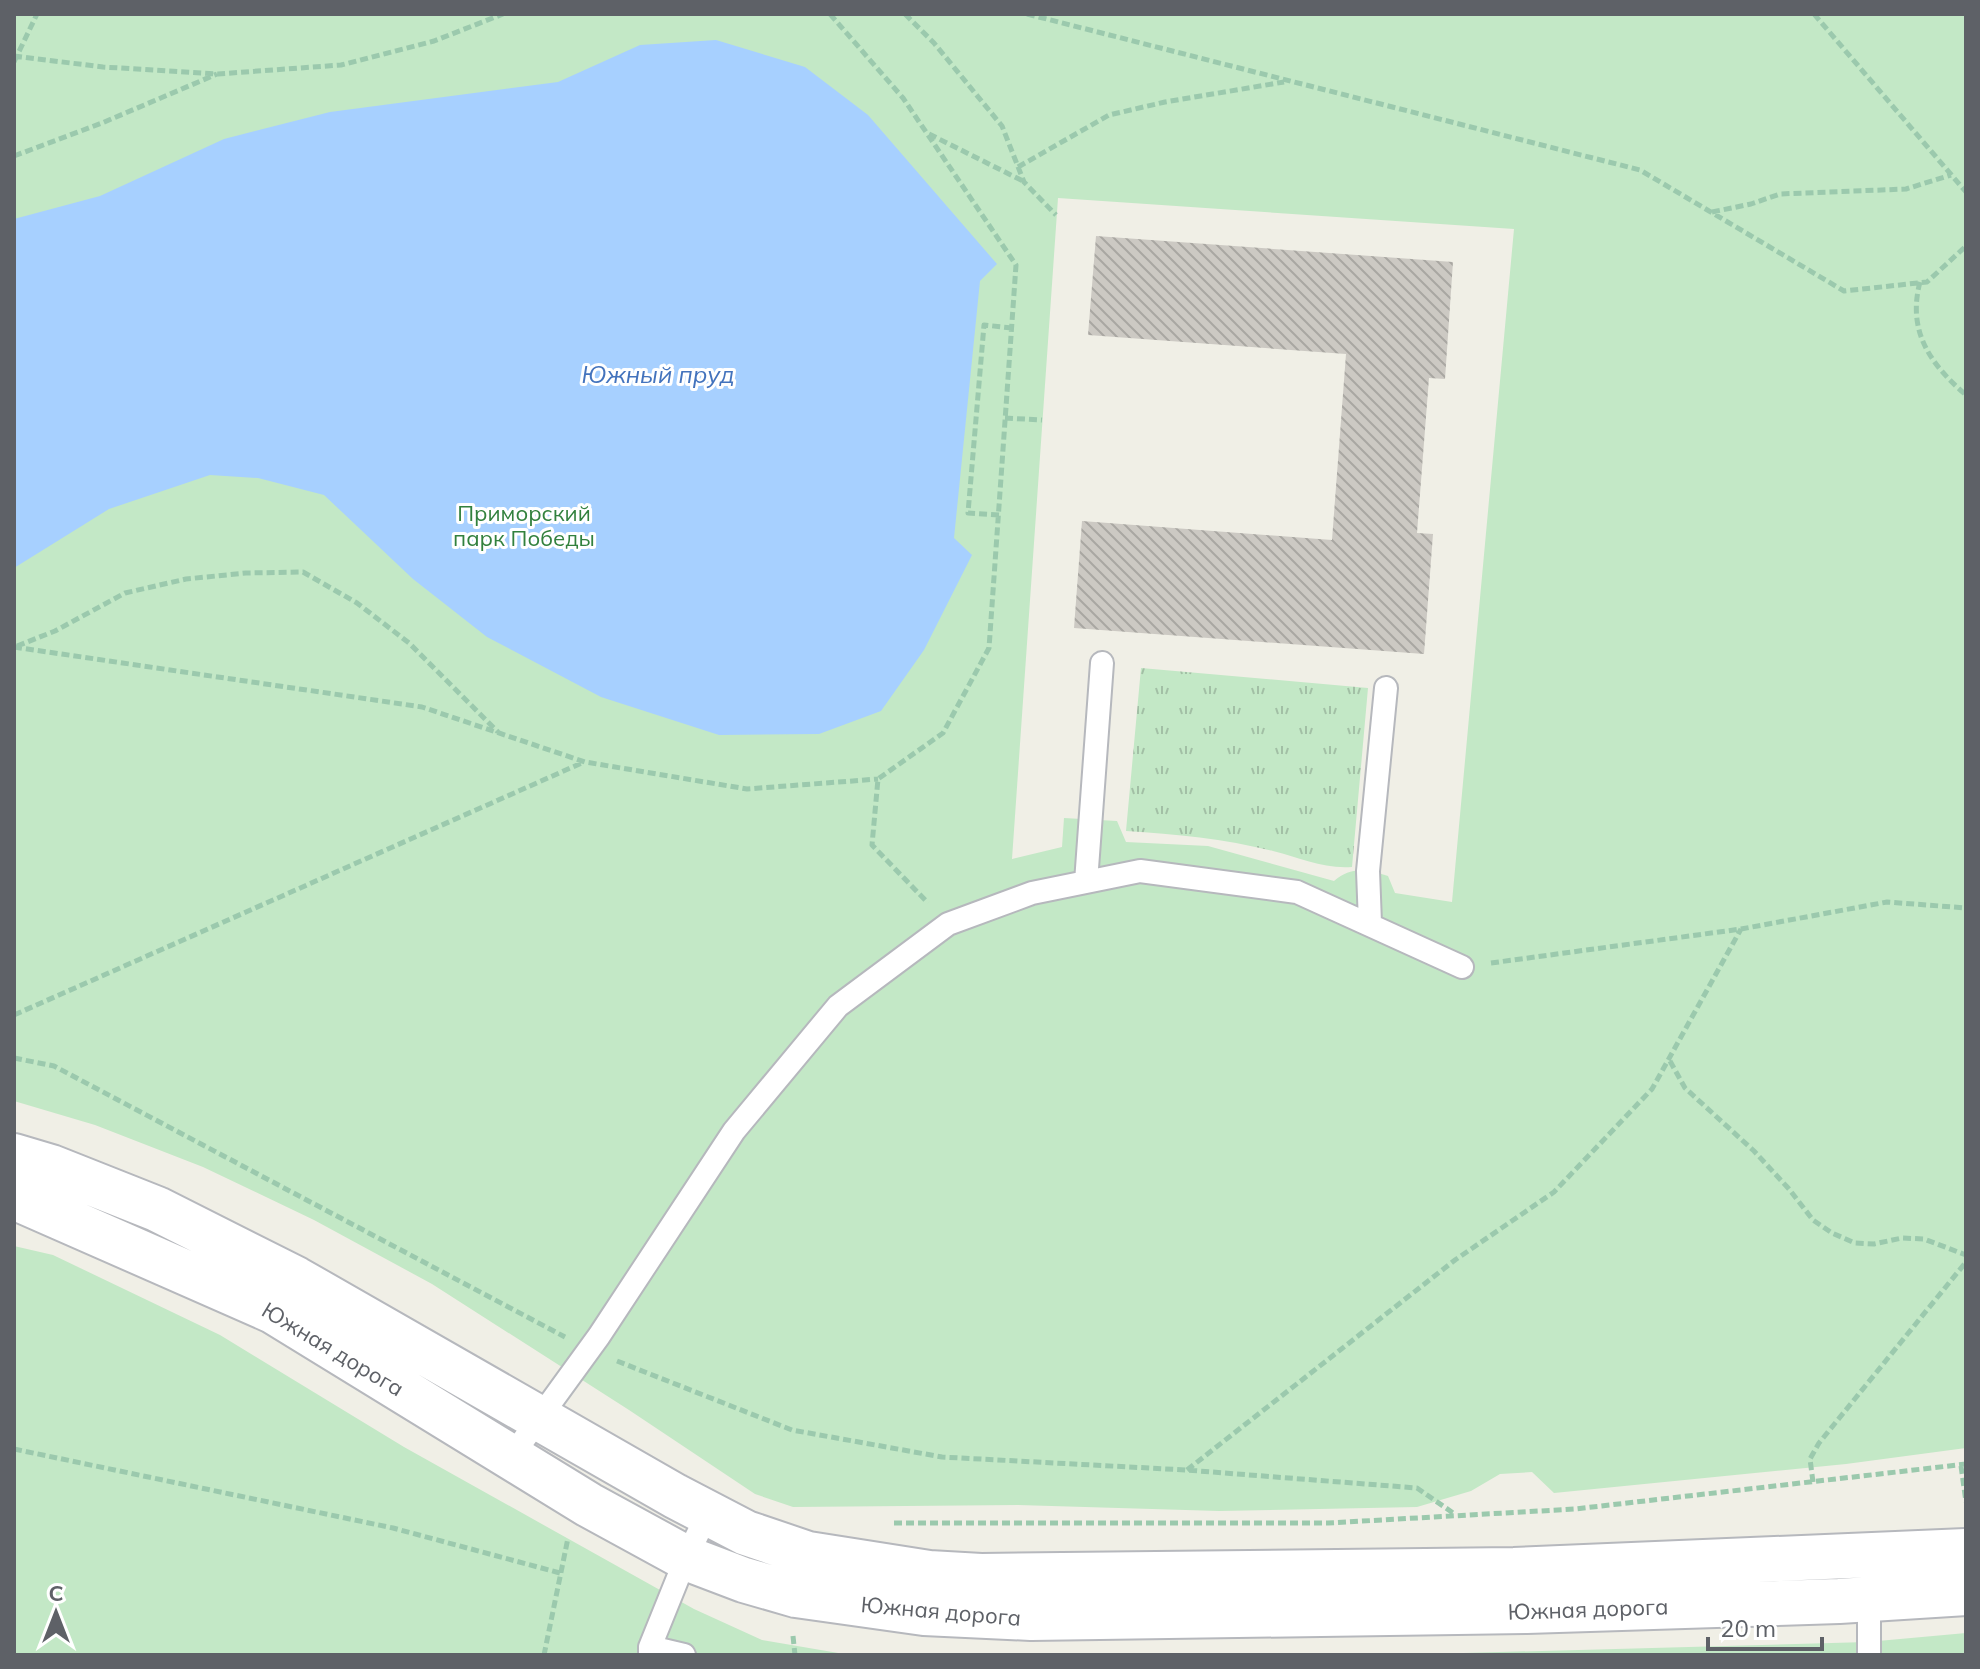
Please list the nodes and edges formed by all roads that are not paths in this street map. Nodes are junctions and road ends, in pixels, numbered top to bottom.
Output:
1 (1102, 663) dead end
2 (1386, 688) dead end
3 (1086, 882) junction
4 (1370, 923) junction
5 (1462, 967) road end
6 (14, 1156) edge
7 (14, 1197) edge
8 (539, 1418) junction
9 (511, 1457) junction
10 (708, 1513) junction
11 (1966, 1551) edge
12 (686, 1558) junction
13 (1868, 1578) junction
14 (1966, 1593) edge
15 (650, 1651) edge
16 (684, 1655) edge
17 (1869, 1655) edge

1 - 3 lane
2 - 4 lane
3 - 4 lane
3 - 8 lane
4 - 5 lane
6 - 8 street, Южная дорога
7 - 9 street, Южная дорога
8 - 9 lane
8 - 10 street, Южная дорога
9 - 12 street, Южная дорога
10 - 12 lane
10 - 13 street, Южная дорога
11 - 13 street, Южная дорога
12 - 13 street, Южная дорога
12 - 15 lane
13 - 14 street, Южная дорога
13 - 17 lane
15 - 16 lane

